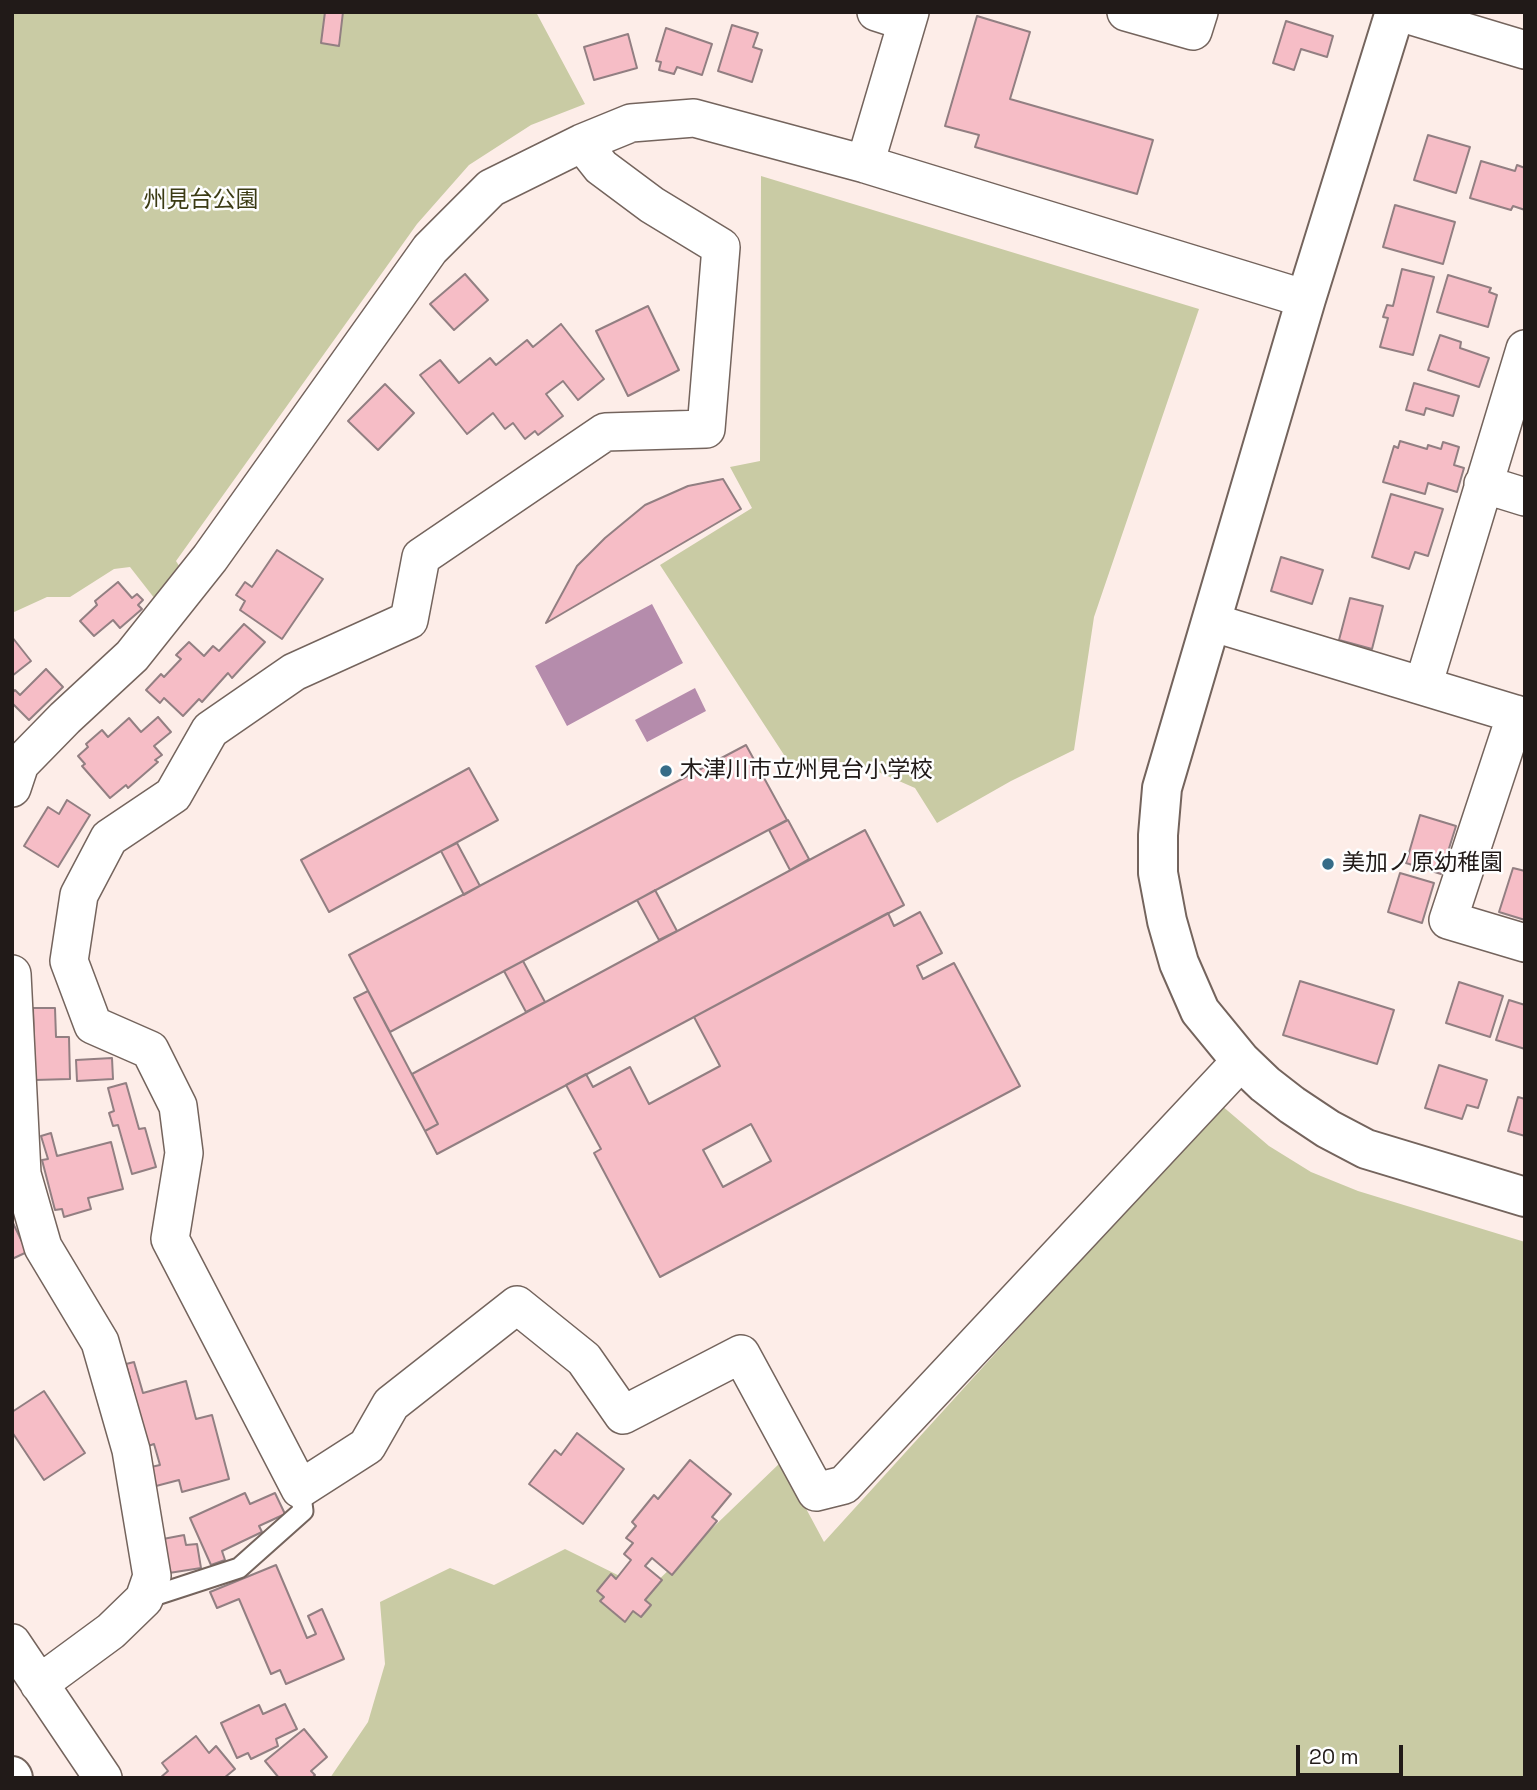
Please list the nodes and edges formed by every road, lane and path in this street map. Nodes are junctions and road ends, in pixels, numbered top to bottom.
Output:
1 (1126, 12) edge
2 (1199, 12) edge
3 (1397, 12) edge
4 (898, 15) edge
5 (1525, 50) edge
6 (582, 143) junction
7 (865, 164) junction
8 (1306, 299) junction
9 (1525, 349) edge
10 (1483, 484) junction
11 (1525, 497) edge
12 (1211, 622) junction
13 (1423, 686) junction
14 (1521, 715) edge
15 (15, 770) edge
16 (1525, 943) edge
17 (12, 974) edge
18 (1241, 1061) junction
19 (1525, 1197) edge
20 (300, 1489) junction
21 (144, 1599) junction
22 (12, 1643) edge
23 (39, 1684) junction
24 (99, 1776) edge

1 - 2 street
3 - 5 street
3 - 8 street
4 - 7 street
6 - 7 street
6 - 15 street
6 - 20 street
7 - 8 street
8 - 12 street
9 - 10 street
10 - 11 street
10 - 13 street
12 - 13 street
12 - 18 street
13 - 14 street
14 - 16 street
17 - 21 street
18 - 19 street
18 - 20 street
20 - 21 lane
21 - 23 street
22 - 23 street
23 - 24 street

